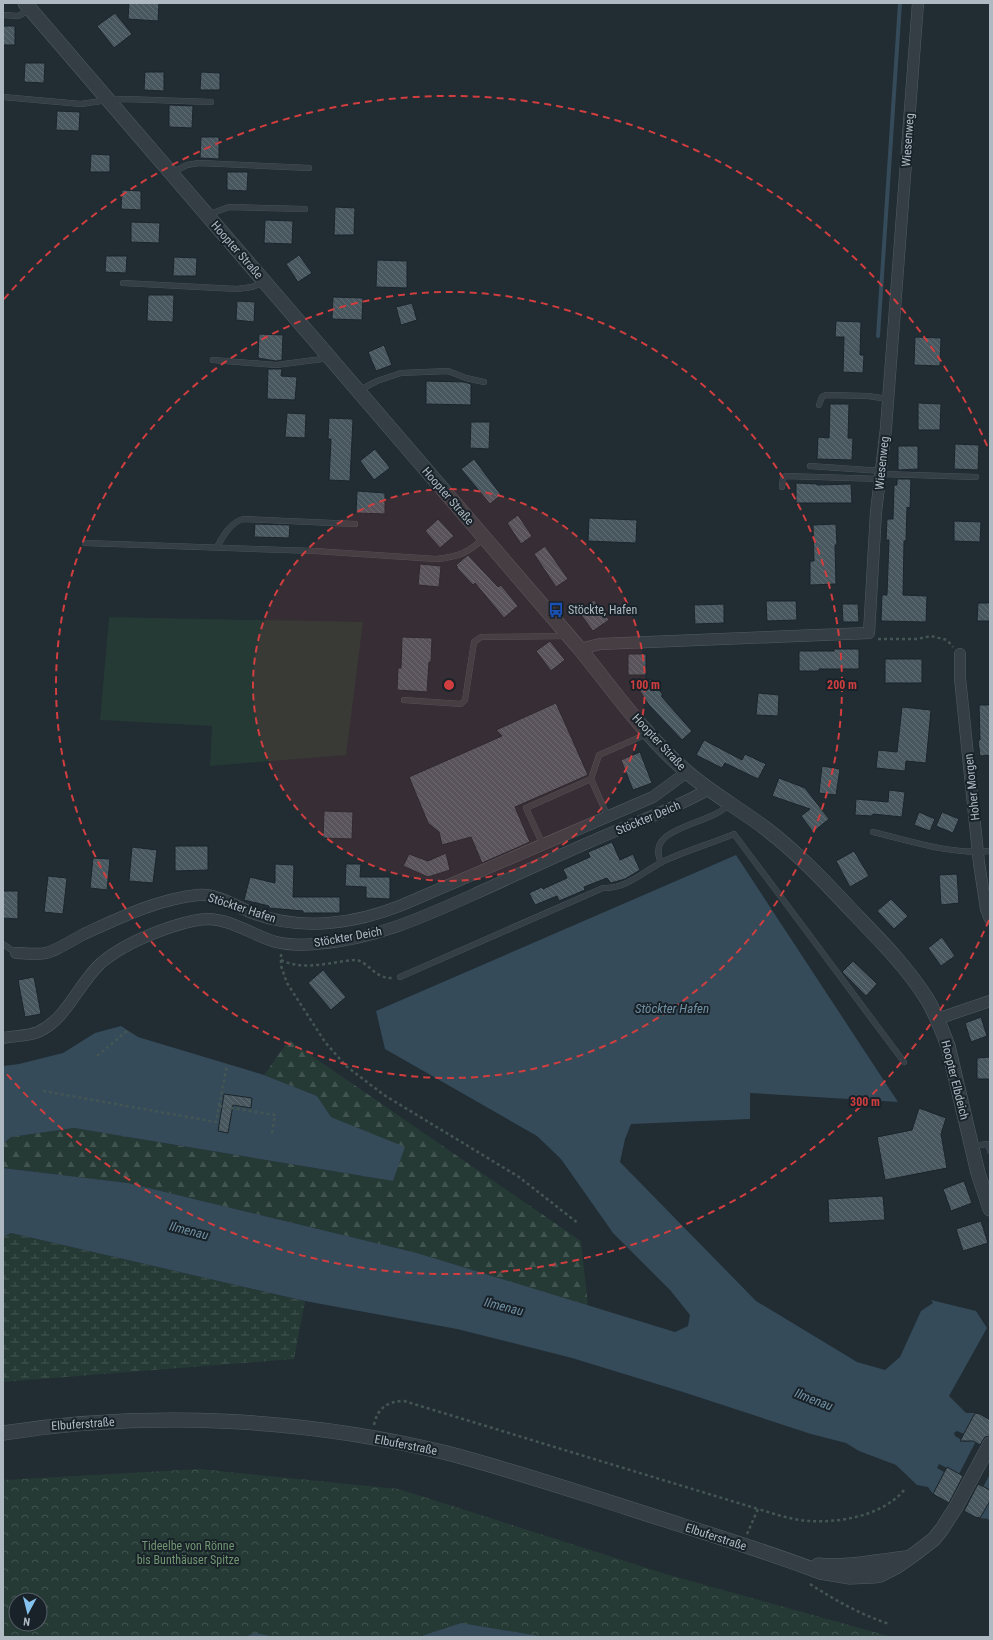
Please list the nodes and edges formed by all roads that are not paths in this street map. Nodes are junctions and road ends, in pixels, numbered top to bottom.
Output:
1 (918, 3) edge
2 (27, 6) edge
3 (3, 15) edge
4 (3, 97) edge
5 (108, 100) junction
6 (211, 102) dead end
7 (309, 168) dead end
8 (170, 173) junction
9 (305, 209) dead end
10 (207, 215) junction
11 (264, 282) junction
12 (123, 283) dead end
13 (330, 358) junction
14 (213, 360) dead end
15 (484, 382) dead end
16 (358, 391) junction
17 (888, 399) junction
18 (819, 405) dead end
19 (810, 466) dead end
20 (882, 475) junction
21 (976, 477) dead end
22 (782, 487) dead end
23 (354, 524) dead end
24 (484, 538) junction
25 (85, 543) dead end
26 (217, 548) junction
27 (569, 636) junction
28 (580, 649) junction
29 (960, 654) road end
30 (404, 700) dead end
31 (648, 733) junction
32 (687, 772) junction
33 (591, 779) junction
34 (709, 789) junction
35 (729, 803) junction
36 (608, 816) junction
37 (873, 832) dead end
38 (543, 845) junction
39 (990, 851) edge
40 (978, 852) junction
41 (661, 863) junction
42 (990, 919) edge
43 (3, 944) edge
44 (16, 953) joint
45 (899, 961) joint
46 (400, 977) road end
47 (990, 1001) edge
48 (938, 1019) junction
49 (3, 1038) edge
50 (904, 1062) dead end
51 (971, 1146) junction
52 (990, 1151) edge
53 (990, 1209) edge
54 (3, 1433) edge
55 (990, 1444) edge

1 - 17 street, Wiesenweg
2 - 3 lane
2 - 5 street, Hoopter Straße
4 - 5 lane
5 - 6 lane
5 - 8 street, Hoopter Straße
7 - 8 lane
8 - 10 street, Hoopter Straße
9 - 10 lane
10 - 11 street, Hoopter Straße
11 - 12 lane
11 - 13 street, Hoopter Straße
13 - 14 lane
13 - 16 street, Hoopter Straße
15 - 16 lane
16 - 24 street, Hoopter Straße
17 - 18 lane
17 - 20 street, Wiesenweg
19 - 20 lane
20 - 21 lane
20 - 22 lane
20 - 28 street, Wiesenweg
23 - 26 lane
24 - 26 lane
24 - 27 street, Hoopter Straße
25 - 26 lane
27 - 28 street, Hoopter Straße
27 - 30 lane
28 - 31 street, Hoopter Straße
29 - 40 street, Hoher Morgen
31 - 32 street, Hoopter Straße
31 - 33 lane
32 - 34 street, Hoopter Straße
32 - 36 street, Stöckter Hafen
33 - 36 lane
33 - 38 lane
34 - 35 street, Hoopter Straße
34 - 49 street, Stöckter Deich
35 - 41 lane
35 - 45 street, Hoopter Straße
36 - 38 street, Stöckter Hafen
37 - 40 lane
38 - 44 street, Stöckter Hafen
39 - 40 lane
40 - 42 street, Hoher Morgen
41 - 46 lane
41 - 50 lane
43 - 44 lane
45 - 48 street, Hoopter Elbdeich
47 - 48 street
48 - 51 street, Hoopter Elbdeich
51 - 52 lane
51 - 53 street, Hoopter Elbdeich
54 - 55 street, Elbuferstraße

